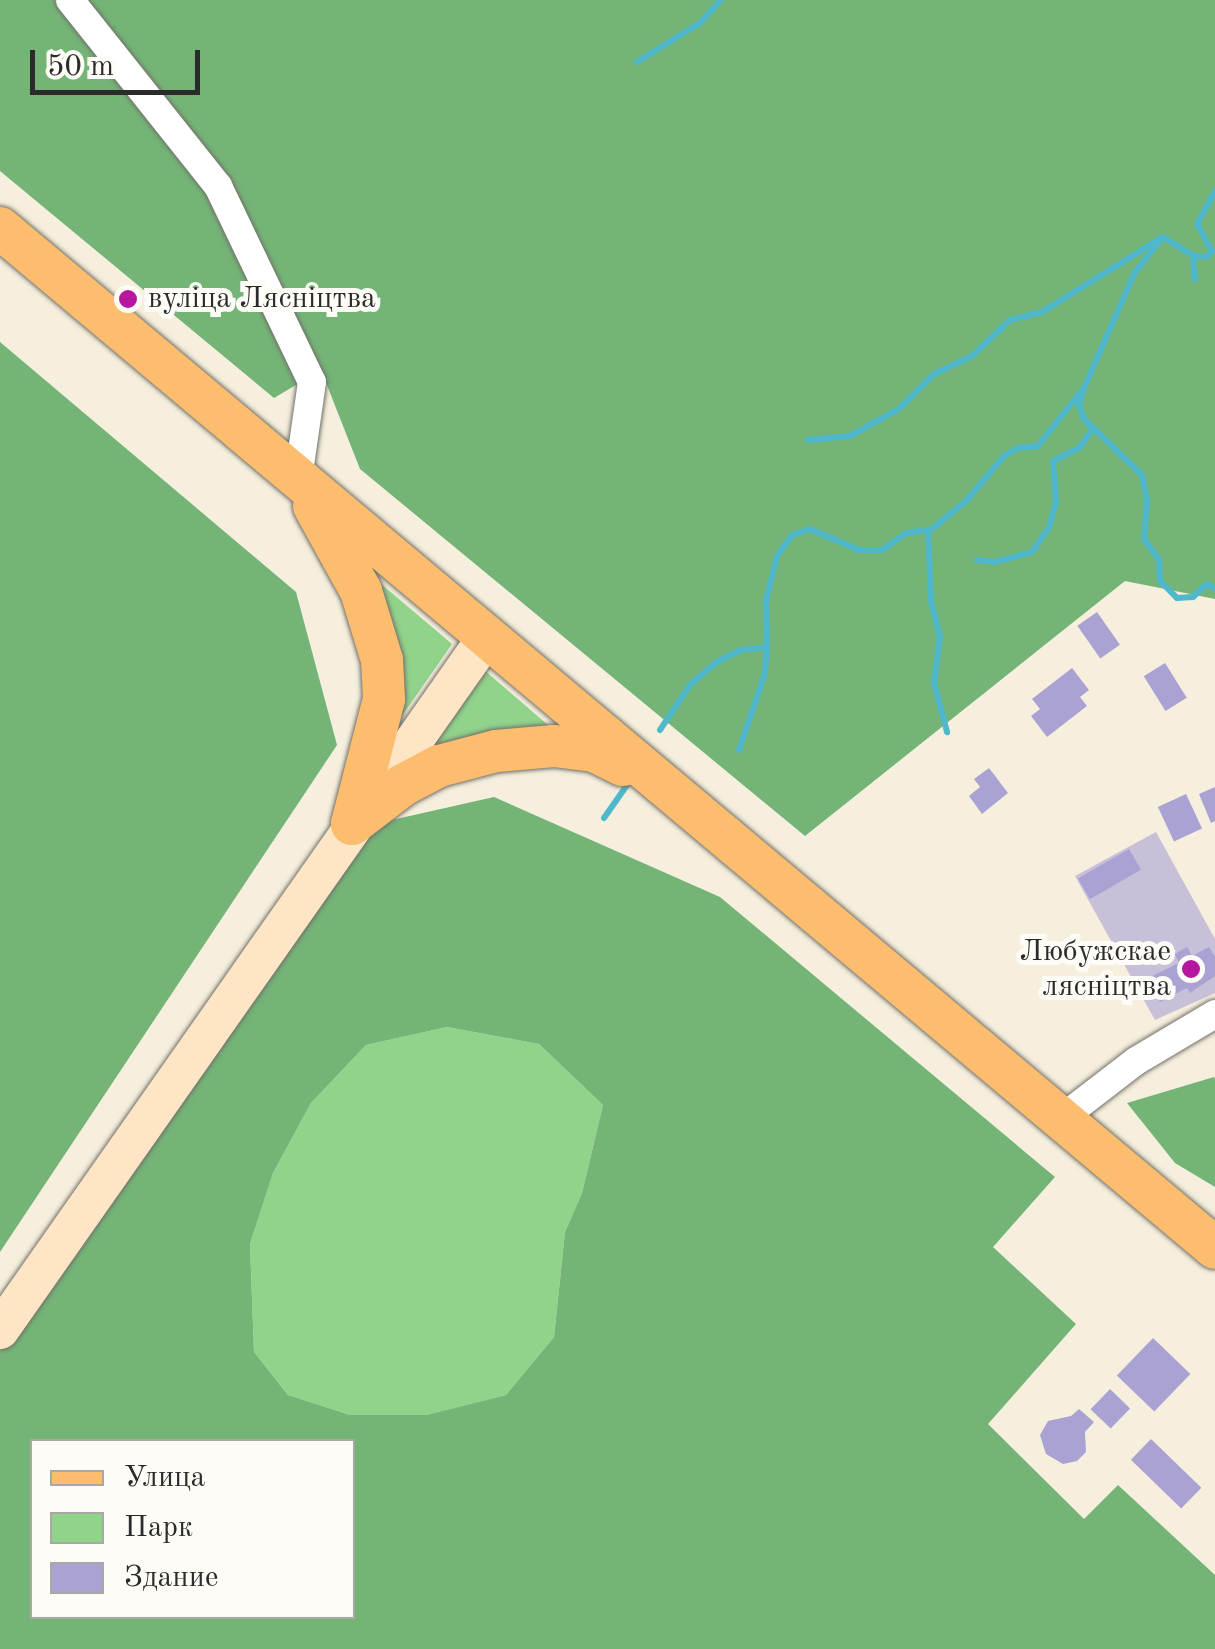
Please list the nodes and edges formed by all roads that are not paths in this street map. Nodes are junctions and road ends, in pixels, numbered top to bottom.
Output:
1 (70, 0) edge
2 (0, 228) edge
3 (298, 479) junction
4 (486, 638) junction
5 (656, 780) junction
6 (352, 824) junction
7 (1215, 1014) edge
8 (1062, 1118) junction
9 (1215, 1248) edge
10 (0, 1330) edge

1 - 3 street
2 - 3 main road
3 - 4 main road
3 - 6 main road
4 - 5 main road
4 - 6 street
5 - 6 main road
5 - 8 main road
6 - 10 street
7 - 8 street
8 - 9 main road

